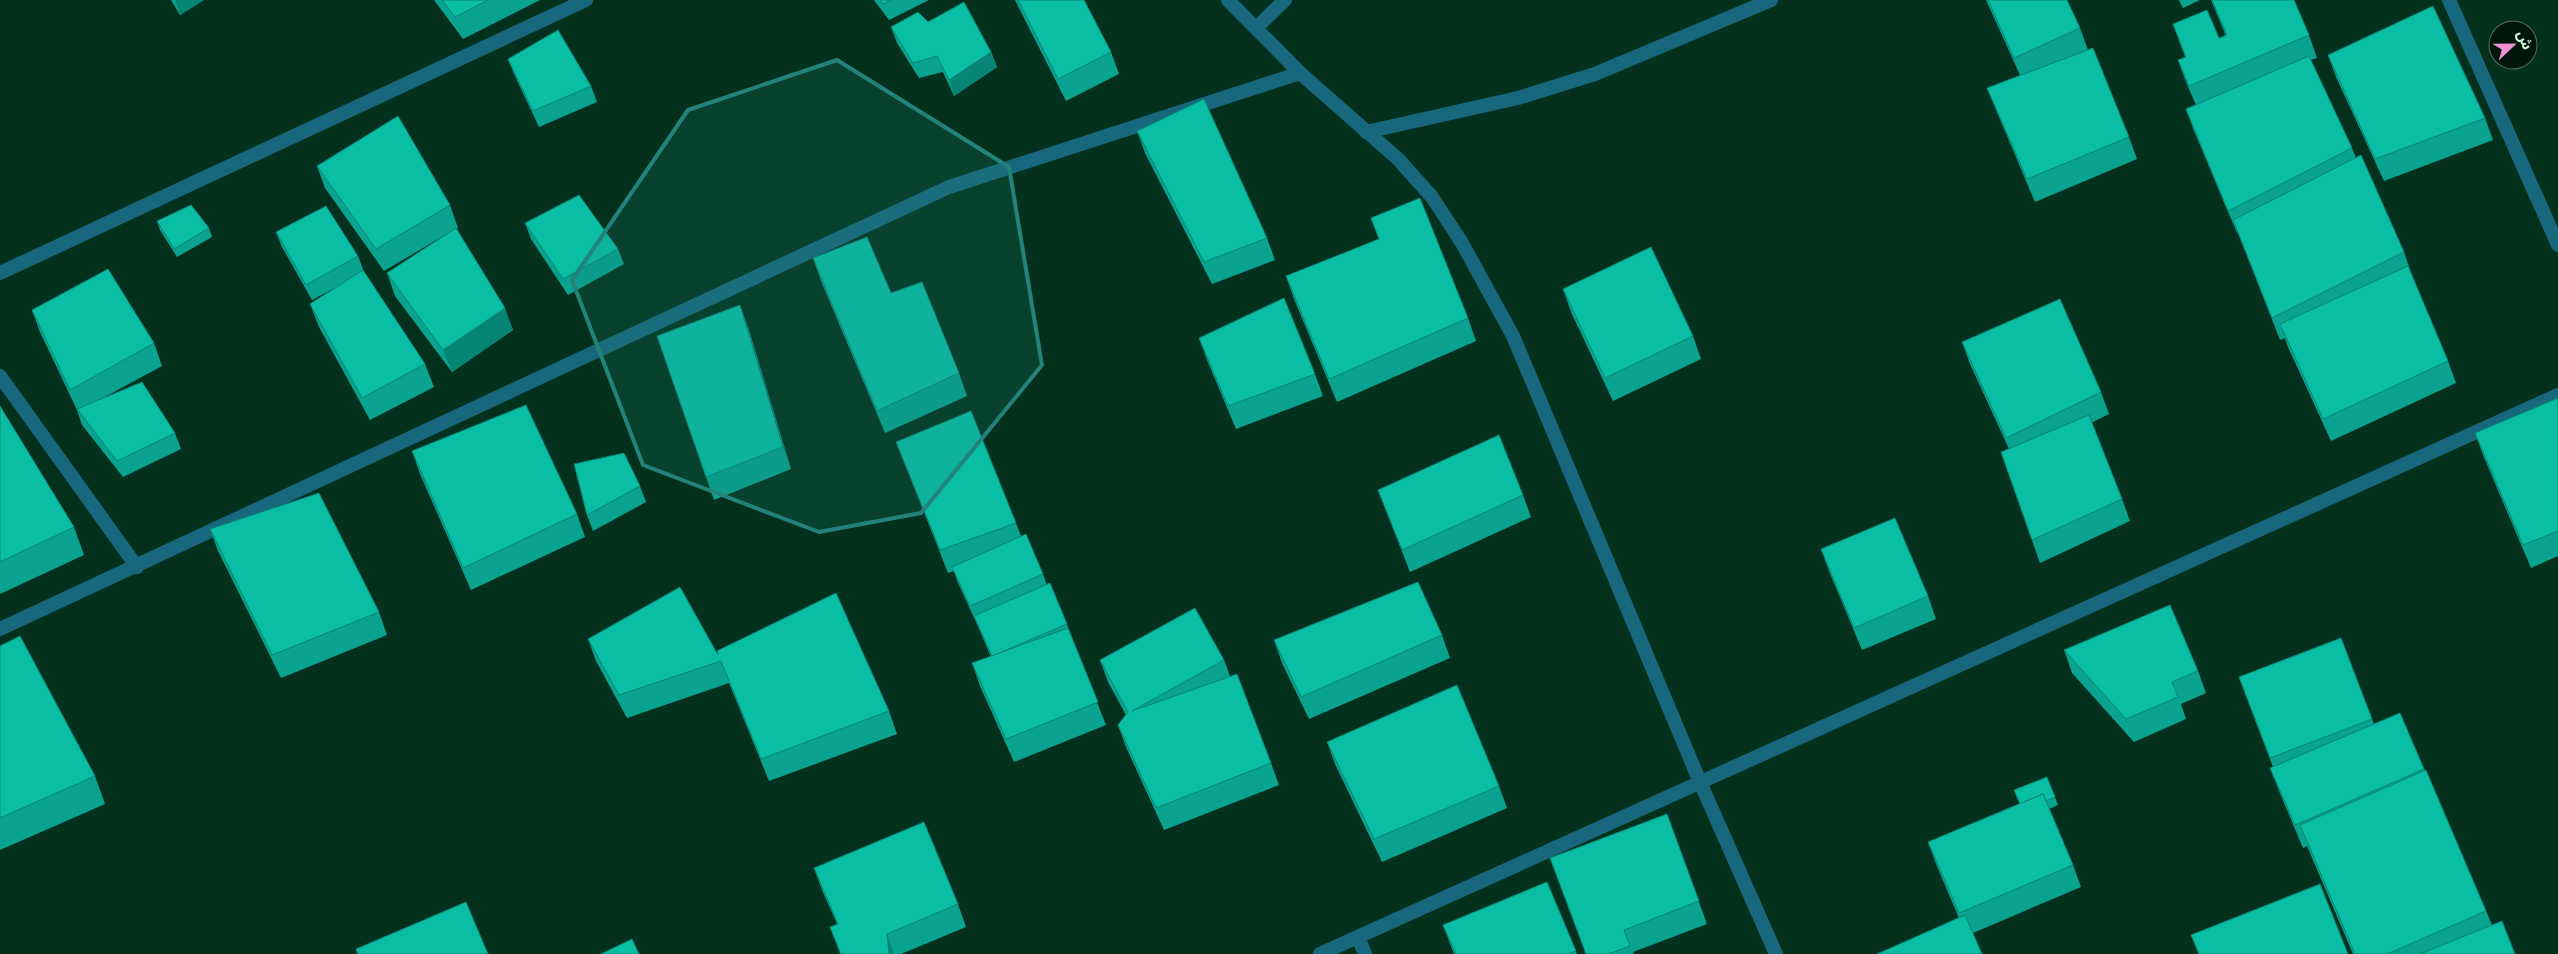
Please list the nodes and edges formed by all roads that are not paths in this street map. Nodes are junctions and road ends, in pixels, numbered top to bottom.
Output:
1 (586, 0) edge
2 (1228, 0) edge
3 (1285, 0) edge
4 (1771, 0) edge
5 (2449, 0) edge
6 (1257, 27) junction
7 (1300, 73) junction
8 (1366, 132) junction
9 (2558, 246) edge
10 (0, 273) edge
11 (0, 376) edge
12 (2558, 394) edge
13 (137, 567) junction
14 (0, 629) edge
15 (1700, 782) junction
16 (1358, 937) junction
17 (1320, 954) edge
18 (1366, 954) edge
19 (1776, 954) edge

1 - 10 street
2 - 6 street
3 - 6 street
4 - 8 street
5 - 9 street
6 - 7 street
7 - 8 street
7 - 13 street
8 - 15 street
11 - 13 street
12 - 15 street
13 - 14 street
15 - 16 street
15 - 19 street
16 - 17 street
16 - 18 street

